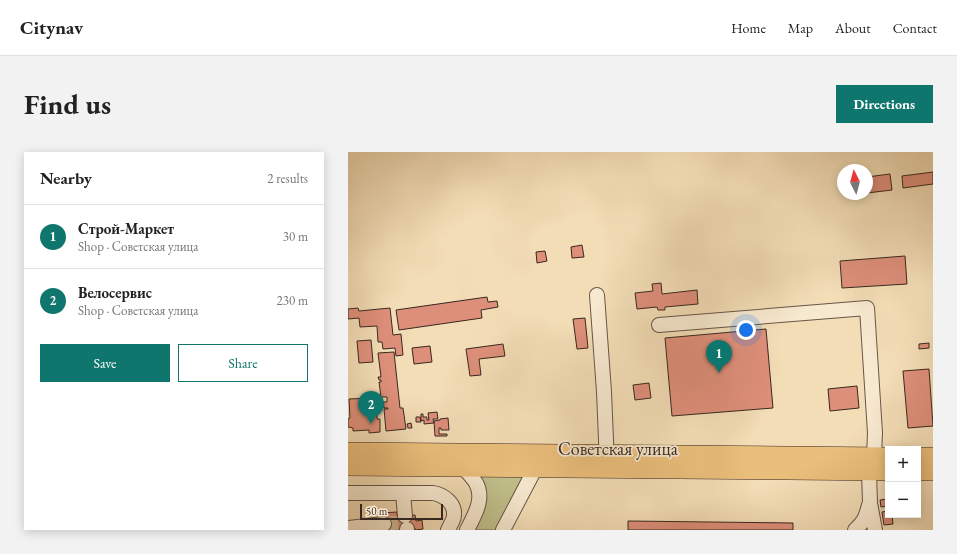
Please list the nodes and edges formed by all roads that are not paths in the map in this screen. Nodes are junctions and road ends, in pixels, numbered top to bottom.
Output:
1 (597, 295) dead end
2 (659, 325) dead end
3 (348, 450) edge
4 (881, 456) edge
5 (921, 456) edge
6 (933, 456) edge
7 (607, 461) junction
8 (348, 467) edge
9 (464, 468) junction
10 (536, 469) junction
11 (869, 471) junction
12 (885, 472) edge
13 (921, 472) edge
14 (933, 472) edge
15 (348, 493) edge
16 (403, 493) junction
17 (870, 503) junction
18 (384, 524) tunnel mouth
19 (406, 525) edge
20 (348, 528) edge
21 (448, 530) edge
22 (466, 530) edge
23 (503, 530) edge
24 (855, 530) edge
25 (875, 530) edge

1 - 7 street
2 - 4 street
3 - 7 main road, Советская улица
4 - 7 main road, Советская улица
5 - 6 main road
7 - 10 main road, Советская улица
7 - 11 main road, Советская улица
8 - 9 main road, Советская улица
9 - 10 main road, Советская улица
9 - 22 street
10 - 23 street
11 - 12 main road, Советская улица
11 - 17 street
13 - 14 main road
15 - 16 street
16 - 19 street
16 - 21 street
17 - 24 street
17 - 25 street
18 - 20 street

